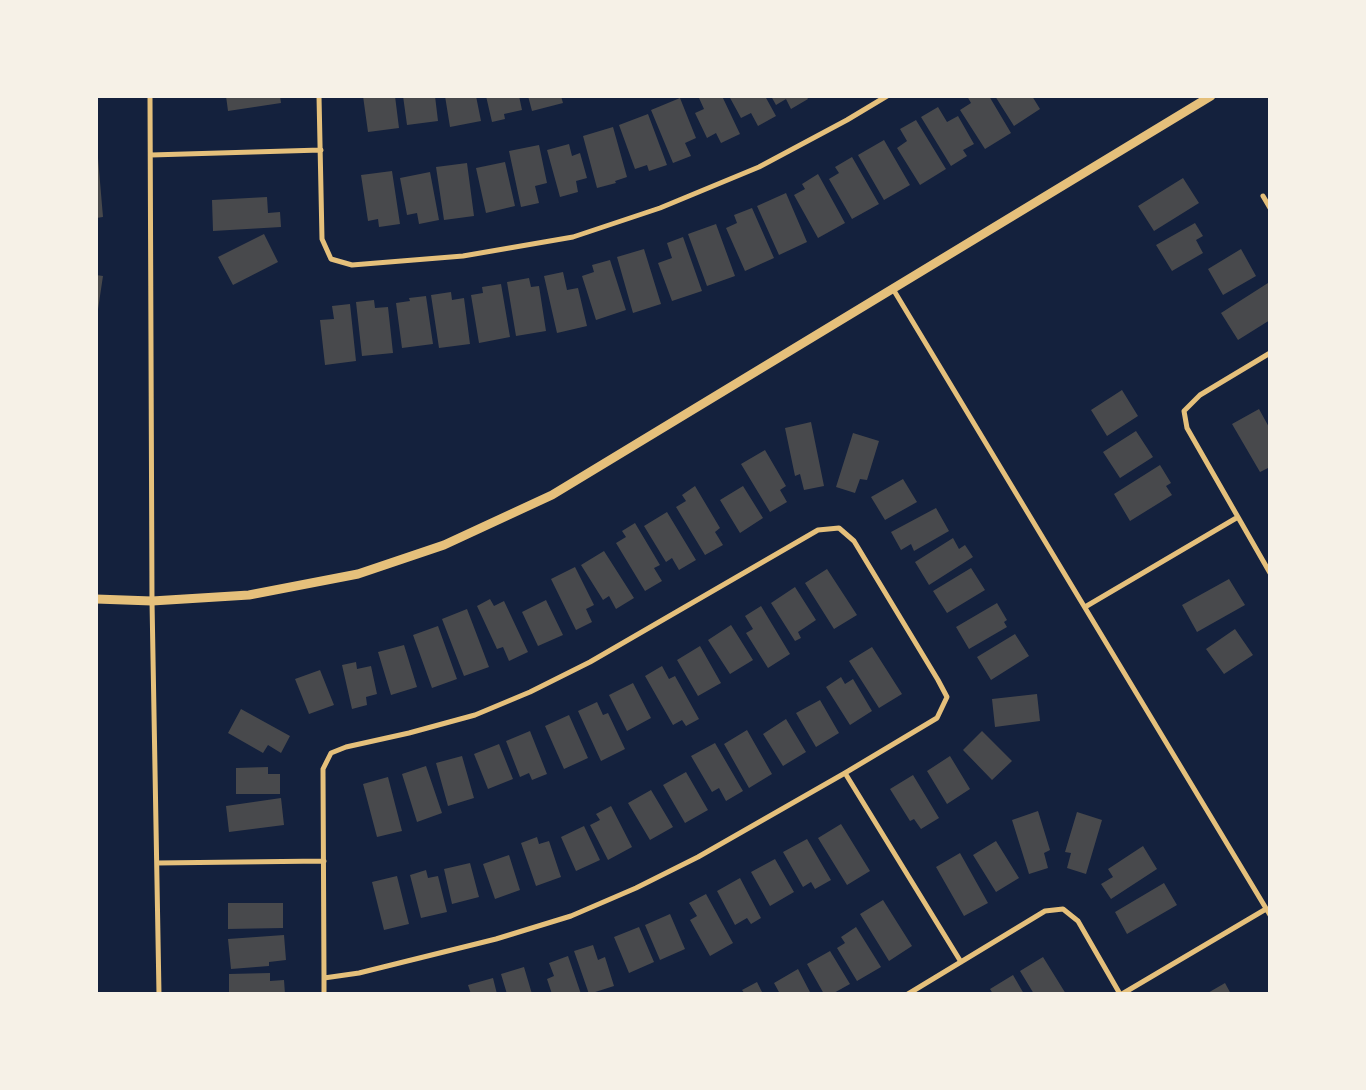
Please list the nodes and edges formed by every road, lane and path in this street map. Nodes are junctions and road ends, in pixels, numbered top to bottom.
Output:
1 (150, 96) edge
2 (319, 96) edge
3 (887, 96) edge
4 (1211, 96) edge
5 (321, 150) junction
6 (150, 155) junction
7 (1263, 196) dead end
8 (1270, 208) edge
9 (893, 289) junction
10 (1270, 353) edge
11 (1238, 516) junction
12 (1270, 573) edge
13 (96, 599) edge
14 (152, 601) junction
15 (1084, 607) junction
16 (845, 774) junction
17 (324, 861) junction
18 (157, 863) junction
19 (1266, 909) junction
20 (1270, 915) edge
21 (961, 962) junction
22 (324, 978) junction
23 (159, 994) edge
24 (324, 994) edge
25 (908, 994) edge
26 (1121, 994) edge

1 - 6 street
2 - 5 street
3 - 5 street
4 - 9 street
5 - 6 street
6 - 14 street
7 - 8 street
9 - 14 street
9 - 15 street
10 - 11 street
11 - 12 street
11 - 15 street
13 - 14 street
14 - 18 street
15 - 19 street
16 - 17 street
16 - 21 street
16 - 22 street
17 - 18 street
17 - 22 street
18 - 23 street
19 - 20 street
19 - 26 street
21 - 25 street
21 - 26 street
22 - 24 street

